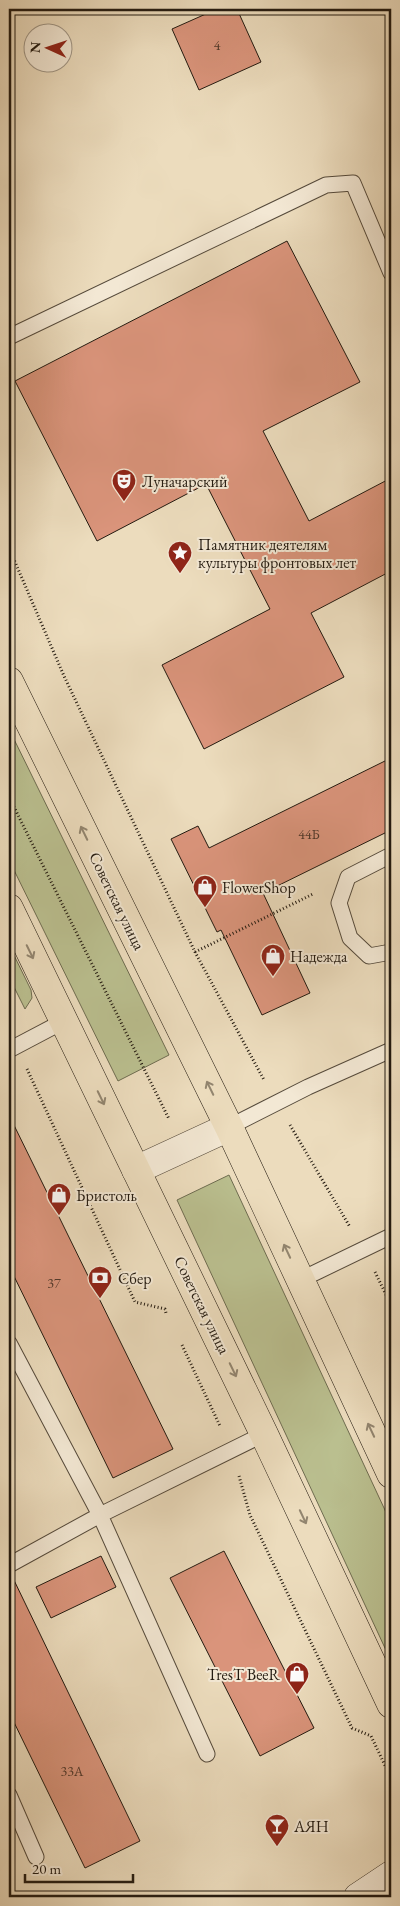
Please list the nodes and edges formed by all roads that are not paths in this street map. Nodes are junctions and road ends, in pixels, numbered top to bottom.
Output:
1 (391, 273) edge
2 (9, 337) edge
3 (9, 681) edge
4 (391, 855) edge
5 (9, 908) edge
6 (391, 952) edge
7 (64, 1021) junction
8 (13, 1048) edge
9 (391, 1050) edge
10 (229, 1127) junction
11 (136, 1170) junction
12 (391, 1236) edge
13 (300, 1280) junction
14 (9, 1343) edge
15 (264, 1434) junction
16 (391, 1474) edge
17 (100, 1515) junction
18 (9, 1565) edge
19 (391, 1704) edge
20 (207, 1754) dead end
21 (9, 1796) edge
22 (36, 1857) dead end
23 (391, 1875) edge
24 (358, 1897) edge

1 - 2 lane
10 -> 3 main road, Советская улица
4 - 6 lane
5 -> 7 main road, Советская улица
7 - 8 lane
7 -> 11 main road, Советская улица
9 - 10 lane
10 - 11 street
13 -> 10 main road, Советская улица
11 -> 15 main road, Советская улица
12 - 13 lane
16 -> 13 main road, Советская улица
14 - 17 lane
15 - 17 lane
15 -> 19 main road, Советская улица
17 - 18 lane
17 - 20 lane
21 - 22 lane
23 - 24 street

